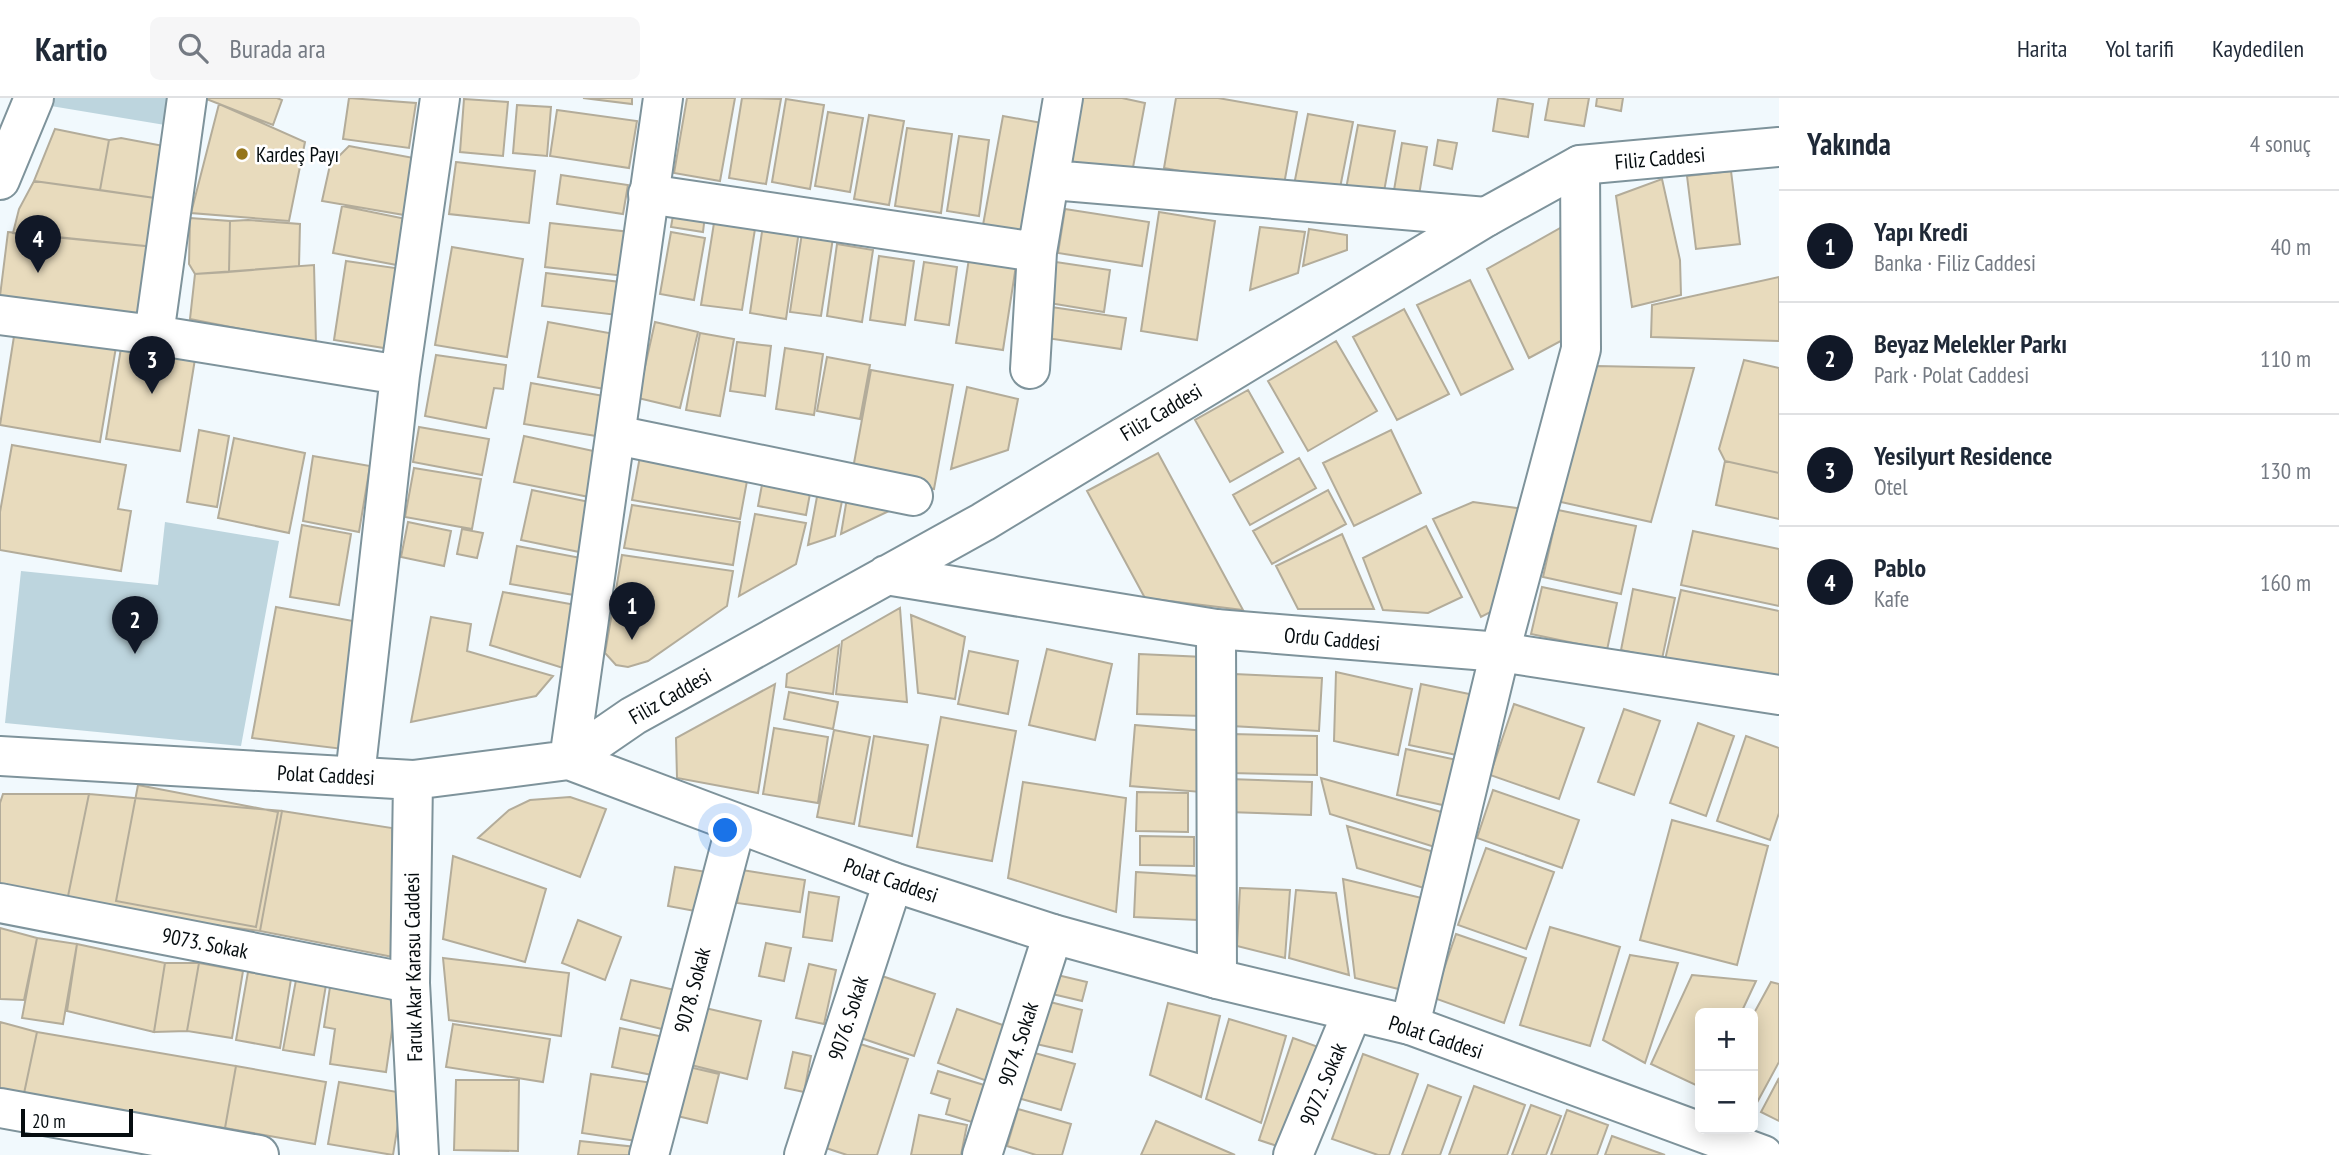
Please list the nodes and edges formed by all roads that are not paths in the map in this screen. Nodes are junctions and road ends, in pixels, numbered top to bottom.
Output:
1 (33, 98) edge
2 (187, 98) edge
3 (440, 98) edge
4 (663, 98) edge
5 (1063, 98) edge
6 (1779, 146) edge
7 (1580, 165) junction
8 (0, 180) edge
9 (1052, 180) junction
10 (648, 194) junction
11 (1486, 217) junction
12 (1037, 252) junction
13 (0, 315) edge
14 (154, 335) junction
15 (1030, 369) dead end
16 (400, 375) junction
17 (616, 436) junction
18 (913, 496) dead end
19 (887, 575) junction
20 (1216, 629) junction
21 (1500, 652) junction
22 (1779, 695) edge
23 (633, 716) junction
24 (0, 757) edge
25 (569, 760) junction
26 (355, 776) junction
27 (413, 780) junction
28 (661, 794) junction
29 (736, 825) junction
30 (893, 882) junction
31 (0, 904) edge
32 (1053, 934) junction
33 (1217, 979) junction
34 (410, 983) junction
35 (1352, 1013) junction
36 (1409, 1025) junction
37 (0, 1108) edge
38 (1759, 1154) edge
39 (259, 1155) edge
40 (419, 1155) edge
41 (649, 1155) edge
42 (804, 1155) edge
43 (982, 1155) edge
44 (1293, 1155) edge

1 - 8 street
2 - 14 street
3 - 16 street
4 - 10 street
5 - 9 street
6 - 7 street, Filiz Caddesi
7 - 11 street, Filiz Caddesi
7 - 21 street
9 - 11 street
9 - 12 street
10 - 12 street
10 - 17 street
11 - 19 street, Filiz Caddesi
12 - 15 street
13 - 14 street
14 - 16 street
16 - 26 street
17 - 18 street
17 - 25 street
19 - 20 street, Ordu Caddesi
19 - 23 street, Filiz Caddesi
20 - 21 street, Ordu Caddesi
20 - 33 street
21 - 22 street, Ordu Caddesi
21 - 36 street
23 - 25 street, Filiz Caddesi
23 - 28 street
24 - 26 street, Polat Caddesi
25 - 27 street, Polat Caddesi
25 - 28 street, Polat Caddesi
26 - 27 street, Polat Caddesi
27 - 34 street, Faruk Akar Karasu Caddesi
28 - 29 street, Polat Caddesi
29 - 30 street, Polat Caddesi
29 - 41 street, 9078. Sokak
30 - 32 street, Polat Caddesi
30 - 42 street, 9076. Sokak
31 - 34 street, 9073. Sokak
32 - 33 street, Polat Caddesi
32 - 43 street, 9074. Sokak
33 - 35 street, Polat Caddesi
34 - 40 street, Faruk Akar Karasu Caddesi
35 - 36 street, Polat Caddesi
35 - 44 street, 9072. Sokak
36 - 38 street, Polat Caddesi
37 - 39 street

